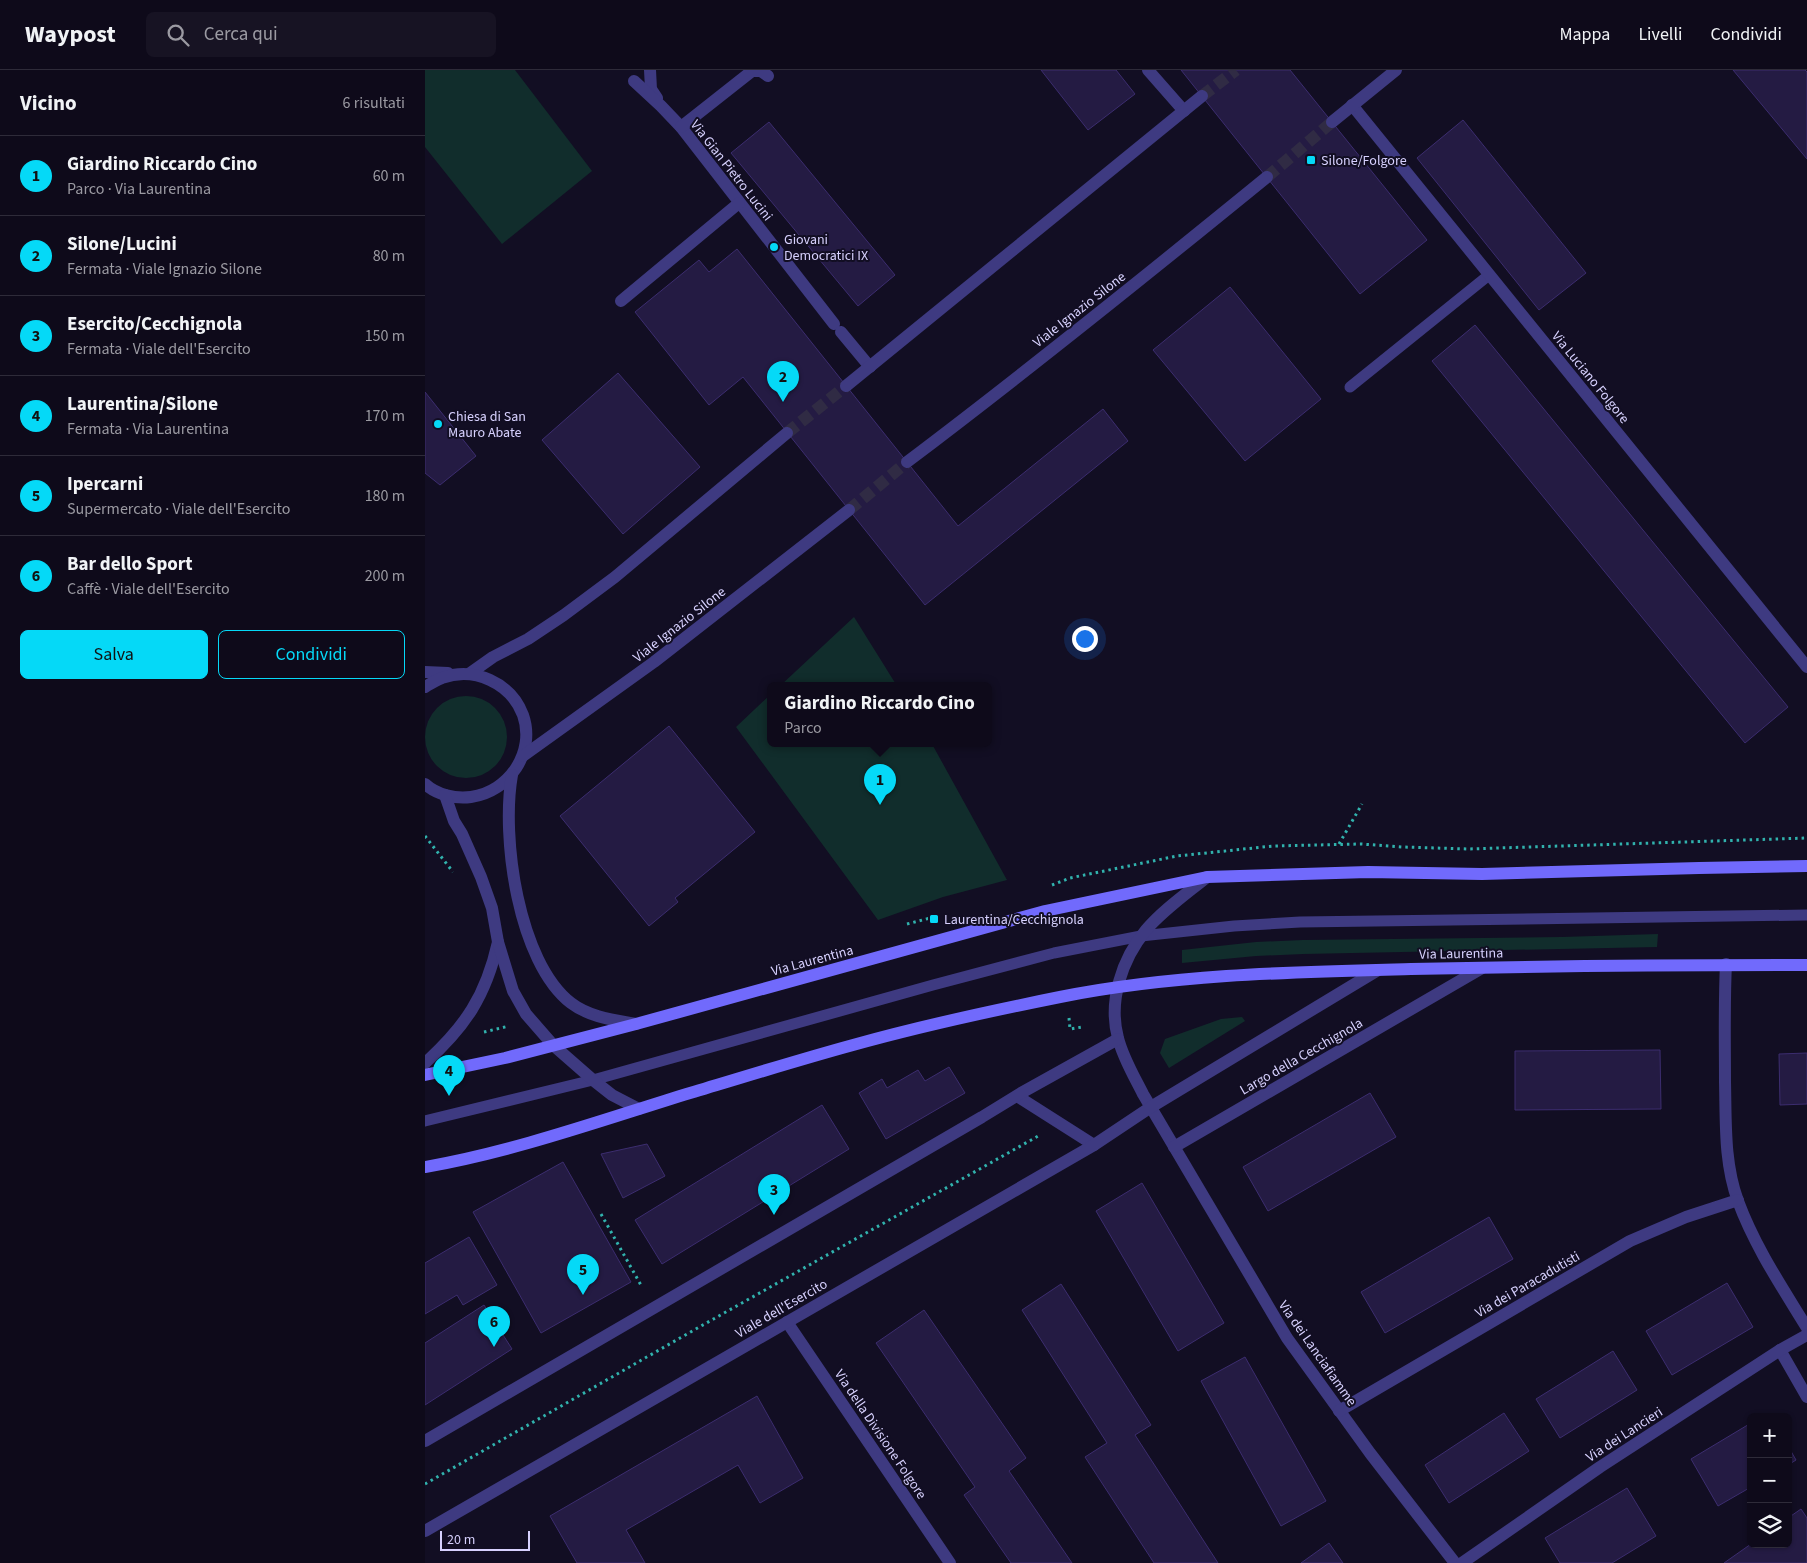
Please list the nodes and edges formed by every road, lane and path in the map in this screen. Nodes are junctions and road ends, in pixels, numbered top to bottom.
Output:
1 (650, 70) edge
2 (1148, 70) edge
3 (1397, 70) edge
4 (768, 76) dead end
5 (634, 81) dead end
6 (1202, 96) tunnel mouth
7 (1352, 105) junction
8 (661, 106) junction
9 (1184, 111) junction
10 (1332, 122) tunnel mouth
11 (681, 127) junction
12 (1267, 177) tunnel mouth
13 (739, 203) junction
14 (1489, 275) junction
15 (621, 301) dead end
16 (870, 367) junction
17 (846, 386) tunnel mouth
18 (1350, 387) dead end
19 (787, 433) tunnel mouth
20 (907, 462) tunnel mouth
21 (849, 510) tunnel mouth
22 (1807, 667) edge
23 (425, 672) edge
24 (465, 674) junction
25 (425, 687) edge
26 (523, 756) junction
27 (512, 775) junction
28 (426, 786) edge
29 (445, 795) junction
30 (1363, 804) dead end
31 (425, 836) edge
32 (1339, 844) dead end
33 (1807, 866) edge
34 (1207, 877) junction
35 (457, 878) dead end
36 (1807, 915) edge
37 (1141, 936) junction
38 (498, 942) junction
39 (1726, 964) junction
40 (1807, 965) edge
41 (1482, 968) junction
42 (1378, 970) junction
43 (1117, 988) junction
44 (1069, 1018) dead end
45 (636, 1024) junction
46 (511, 1026) dead end
47 (1082, 1027) dead end
48 (481, 1032) dead end
49 (1118, 1038) junction
50 (553, 1045) junction
51 (425, 1063) edge
52 (425, 1075) edge
53 (593, 1080) junction
54 (1017, 1096) junction
55 (1151, 1107) junction
56 (639, 1108) junction
57 (425, 1122) edge
58 (1061, 1123) junction
59 (1094, 1145) junction
60 (1174, 1147) junction
61 (425, 1167) edge
62 (1738, 1200) junction
63 (601, 1214) dead end
64 (642, 1286) dead end
65 (787, 1322) junction
66 (1807, 1328) edge
67 (1807, 1335) edge
68 (1781, 1350) junction
69 (1807, 1397) edge
70 (1339, 1411) junction
71 (425, 1441) edge
72 (425, 1484) edge
73 (425, 1531) edge
74 (950, 1563) edge
75 (1455, 1563) edge
76 (1462, 1563) edge

1 - 8 street
2 - 9 street
3 - 7 street
4 - 11 street
5 - 8 street, Via Gian Pietro Lucini
6 - 9 street
7 - 10 street
7 - 14 street, Via Luciano Folgore
8 - 11 street, Via Gian Pietro Lucini
9 - 16 street
11 - 13 street, Via Gian Pietro Lucini
12 - 20 street, Viale Ignazio Silone
13 - 15 street
13 - 16 street, Via Gian Pietro Lucini
14 - 18 lane
14 - 22 street, Via Luciano Folgore
16 - 17 street
19 - 24 street
21 - 26 street, Viale Ignazio Silone
23 - 24 street
24 - 25 street
24 - 26 street
26 - 27 street
27 - 29 street
27 - 45 street
28 - 29 street
29 - 38 street
30 - 32 path
31 - 35 path
33 - 34 main road, Via Laurentina
34 - 37 street
34 - 45 main road, Via Laurentina
36 - 37 lane
37 - 43 street
37 - 53 lane
38 - 50 street
38 - 51 street
39 - 40 main road, Via Laurentina
39 - 41 main road, Via Laurentina
39 - 62 street
41 - 42 main road, Via Laurentina
41 - 60 street, Largo della Cecchignola
42 - 43 main road, Via Laurentina
42 - 55 street
43 - 49 street
43 - 56 main road, Via Laurentina
44 - 47 path
45 - 50 main road, Via Laurentina
46 - 48 path
49 - 54 street
49 - 55 street
50 - 52 main road, Via Laurentina
50 - 53 street
53 - 56 street
53 - 57 lane
54 - 58 street
54 - 71 street
55 - 59 street, Viale dell'Esercito
55 - 60 street
56 - 61 main road, Via Laurentina
58 - 59 street
58 - 72 path, Viale dell'Esercito
59 - 65 street, Viale dell'Esercito
60 - 70 street, Via dei Lanciafiamme
62 - 66 street
62 - 70 street, Via dei Paracadutisti
63 - 64 path
65 - 73 street, Viale dell'Esercito
65 - 74 street, Via della Divisione Folgore
67 - 68 street, Via dei Lancieri
68 - 69 street
68 - 76 street, Via dei Lancieri
70 - 75 street, Via dei Lanciafiamme

